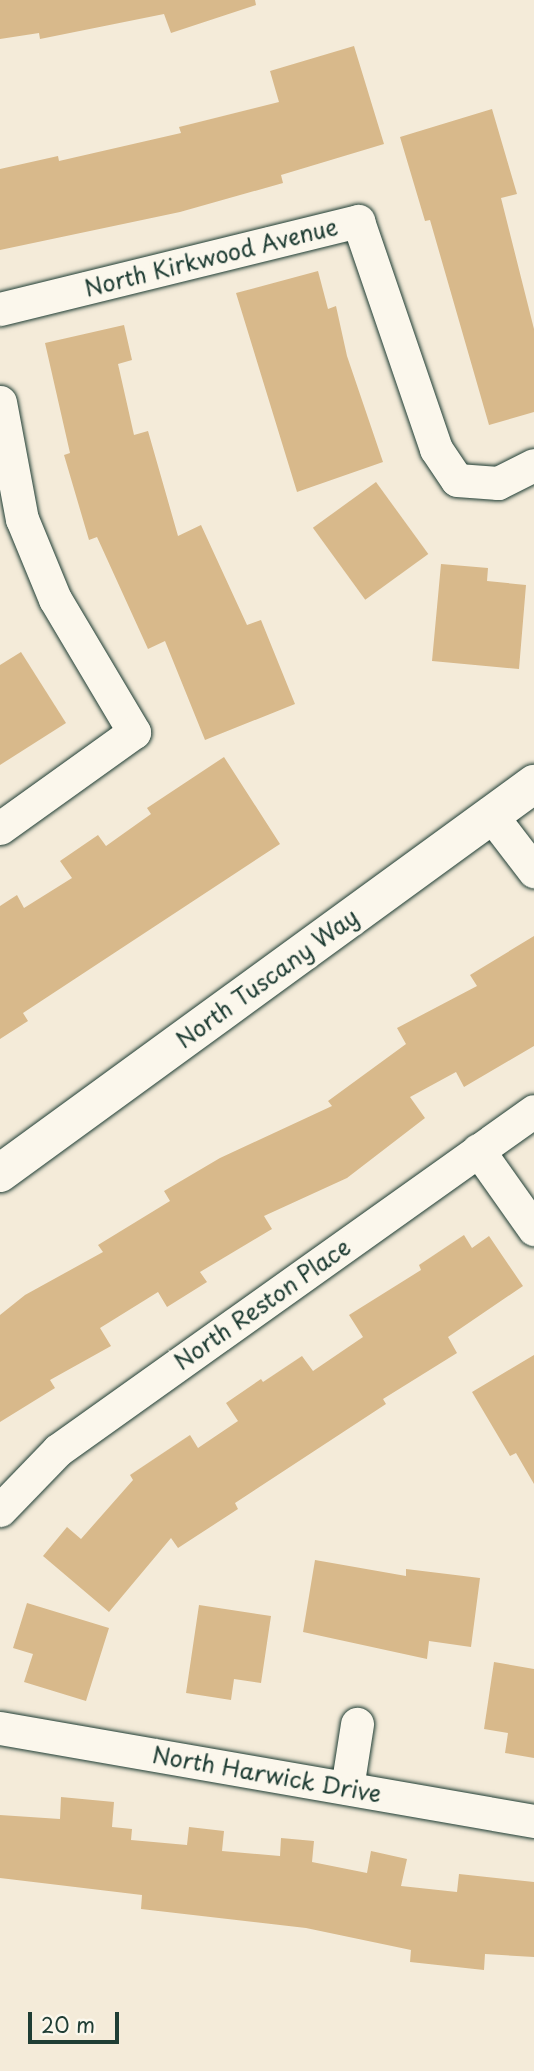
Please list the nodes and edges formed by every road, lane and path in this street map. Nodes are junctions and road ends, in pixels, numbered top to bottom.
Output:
1 (0, 309) edge
2 (0, 402) edge
3 (534, 465) edge
4 (534, 784) edge
5 (491, 815) junction
6 (0, 828) edge
7 (534, 872) edge
8 (534, 1111) edge
9 (478, 1150) junction
10 (0, 1172) edge
11 (534, 1229) edge
12 (0, 1510) edge
13 (357, 1724) dead end
14 (0, 1728) edge
15 (347, 1788) junction
16 (534, 1821) edge

1 - 3 street, North Kirkwood Avenue
2 - 6 street
4 - 5 street, North Tuscany Way
5 - 7 street
5 - 10 street, North Tuscany Way
8 - 9 street, North Reston Place
9 - 11 street
9 - 12 street, North Reston Place
13 - 15 street
14 - 15 street, North Harwick Drive
15 - 16 street, North Harwick Drive

